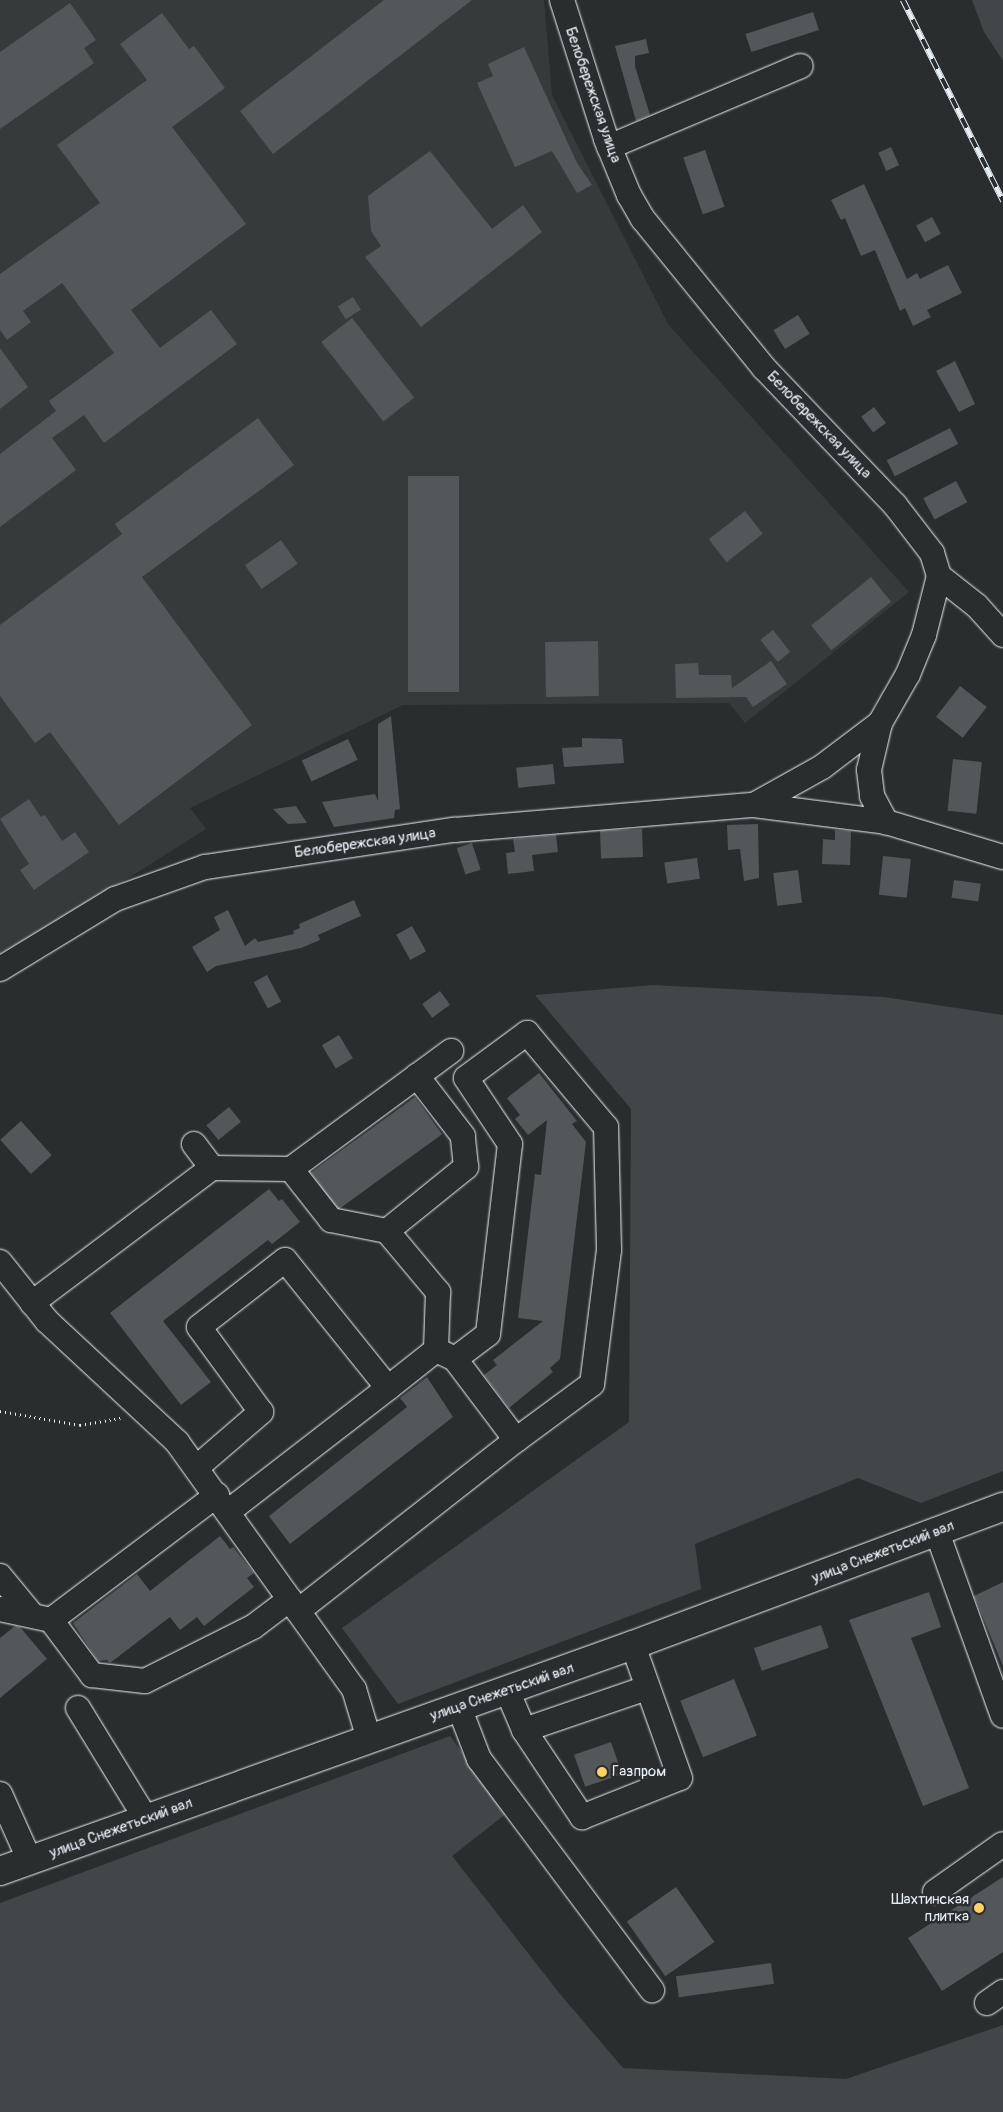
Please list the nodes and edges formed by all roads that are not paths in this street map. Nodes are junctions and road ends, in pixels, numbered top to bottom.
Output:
1 (562, 0) edge
2 (801, 66) dead end
3 (609, 146) junction
4 (939, 576) junction
5 (1003, 635) edge
6 (880, 723) junction
7 (754, 805) junction
8 (886, 822) junction
9 (1003, 857) edge
10 (0, 969) edge
11 (451, 1051) dead end
12 (417, 1076) junction
13 (194, 1144) dead end
14 (212, 1168) junction
15 (291, 1169) junction
16 (387, 1230) junction
17 (0, 1262) edge
18 (32, 1303) junction
19 (446, 1354) junction
20 (388, 1388) junction
21 (516, 1440) junction
22 (196, 1468) junction
23 (223, 1503) junction
24 (1003, 1507) edge
25 (937, 1532) junction
26 (0, 1576) edge
27 (294, 1605) junction
28 (0, 1609) edge
29 (41, 1618) junction
30 (634, 1646) junction
31 (647, 1688) junction
32 (507, 1690) junction
33 (458, 1707) junction
34 (78, 1708) dead end
35 (1003, 1716) edge
36 (524, 1730) junction
37 (369, 1739) junction
38 (0, 1794) edge
39 (146, 1819) junction
40 (1003, 1844) edge
41 (30, 1861) junction
42 (0, 1871) edge
43 (935, 1892) dead end
44 (652, 1990) dead end

1 - 3 street, Белобережская улица
2 - 3 street
3 - 4 street, Белобережская улица
4 - 5 street
4 - 6 street, Белобережская улица
6 - 7 street, Белобережская улица
6 - 8 street
7 - 8 street, Белобережская улица
7 - 10 street, Белобережская улица
8 - 9 street, Белобережская улица
11 - 12 street
12 - 15 street
12 - 16 street
13 - 14 street
14 - 15 street
14 - 18 street
15 - 16 street
16 - 19 street
17 - 18 street
18 - 22 street
19 - 20 street
19 - 21 street
19 - 21 street
20 - 22 street
20 - 23 street
21 - 27 street
22 - 23 street
23 - 27 street
23 - 29 street
24 - 25 main road, улица Снежетьский вал
25 - 30 main road, улица Снежетьский вал
25 - 35 street
26 - 29 street
27 - 29 street
27 - 37 street
28 - 29 street
30 - 31 street
30 - 32 main road, улица Снежетьский вал
31 - 36 street
31 - 36 street
32 - 33 main road, улица Снежетьский вал
32 - 36 street
33 - 37 main road, улица Снежетьский вал
33 - 44 street
34 - 39 street
37 - 39 main road, улица Снежетьский вал
38 - 41 street
39 - 41 main road, улица Снежетьский вал
40 - 43 street
41 - 42 main road, улица Снежетьский вал

